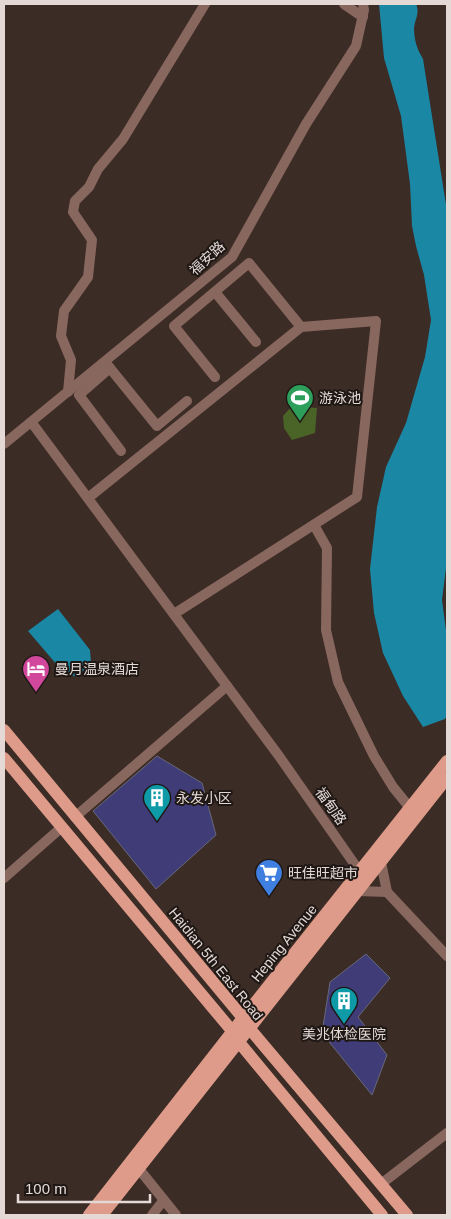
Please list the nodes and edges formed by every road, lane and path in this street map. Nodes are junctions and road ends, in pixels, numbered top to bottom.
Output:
1 (205, 4) edge
2 (344, 4) edge
3 (363, 4) edge
4 (363, 17) junction
5 (215, 292) junction
6 (301, 327) junction
7 (256, 342) dead end
8 (108, 365) junction
9 (214, 377) dead end
10 (68, 392) junction
11 (187, 401) dead end
12 (32, 423) junction
13 (4, 444) edge
14 (121, 451) dead end
15 (88, 498) junction
16 (314, 525) junction
17 (174, 614) junction
18 (227, 686) junction
19 (4, 730) edge
20 (4, 758) edge
21 (447, 762) edge
22 (447, 778) edge
23 (410, 808) junction
24 (75, 817) junction
25 (62, 827) junction
26 (381, 862) junction
27 (360, 872) junction
28 (4, 878) edge
29 (358, 891) junction
30 (387, 892) junction
31 (447, 956) edge
32 (246, 1023) junction
33 (236, 1036) junction
34 (447, 1133) edge
35 (139, 1169) junction
36 (381, 1184) junction
37 (164, 1200) junction
38 (89, 1215) edge
39 (102, 1215) edge
40 (152, 1215) edge
41 (176, 1215) edge
42 (382, 1215) edge
43 (407, 1215) edge

1 - 10 street
2 - 4 street
3 - 4 street, 福安路
4 - 8 street, 福安路
5 - 6 street
5 - 7 street
5 - 9 street
6 - 15 street
6 - 16 street
8 - 10 street, 福安路
8 - 11 street
8 - 14 street
10 - 12 street, 福安路
12 - 13 street, 福安路
12 - 15 street, 福甸路
15 - 17 street, 福甸路
16 - 17 street
16 - 23 street
17 - 18 street, 福甸路
18 - 24 street
18 - 27 street, 福甸路
19 - 24 main road, Haidian 5th East Road
20 - 25 main road
21 - 23 main road, Heping Avenue
22 - 26 main road, Heping Avenue
23 - 27 main road, Heping Avenue
24 - 32 main road, Haidian 5th East Road
25 - 28 street
25 - 33 main road
26 - 29 main road, Heping Avenue
26 - 30 street
27 - 32 main road, Heping Avenue
29 - 30 street
29 - 32 main road, Heping Avenue
30 - 31 street
32 - 33 main road, Heping Avenue
32 - 36 main road, Haidian 5th East Road
33 - 35 main road, Heping Avenue
33 - 38 main road, Heping Avenue
33 - 42 main road
34 - 36 street
35 - 37 street
35 - 39 main road, Heping Avenue
36 - 43 main road, Haidian 5th East Road
37 - 40 street
37 - 41 street

